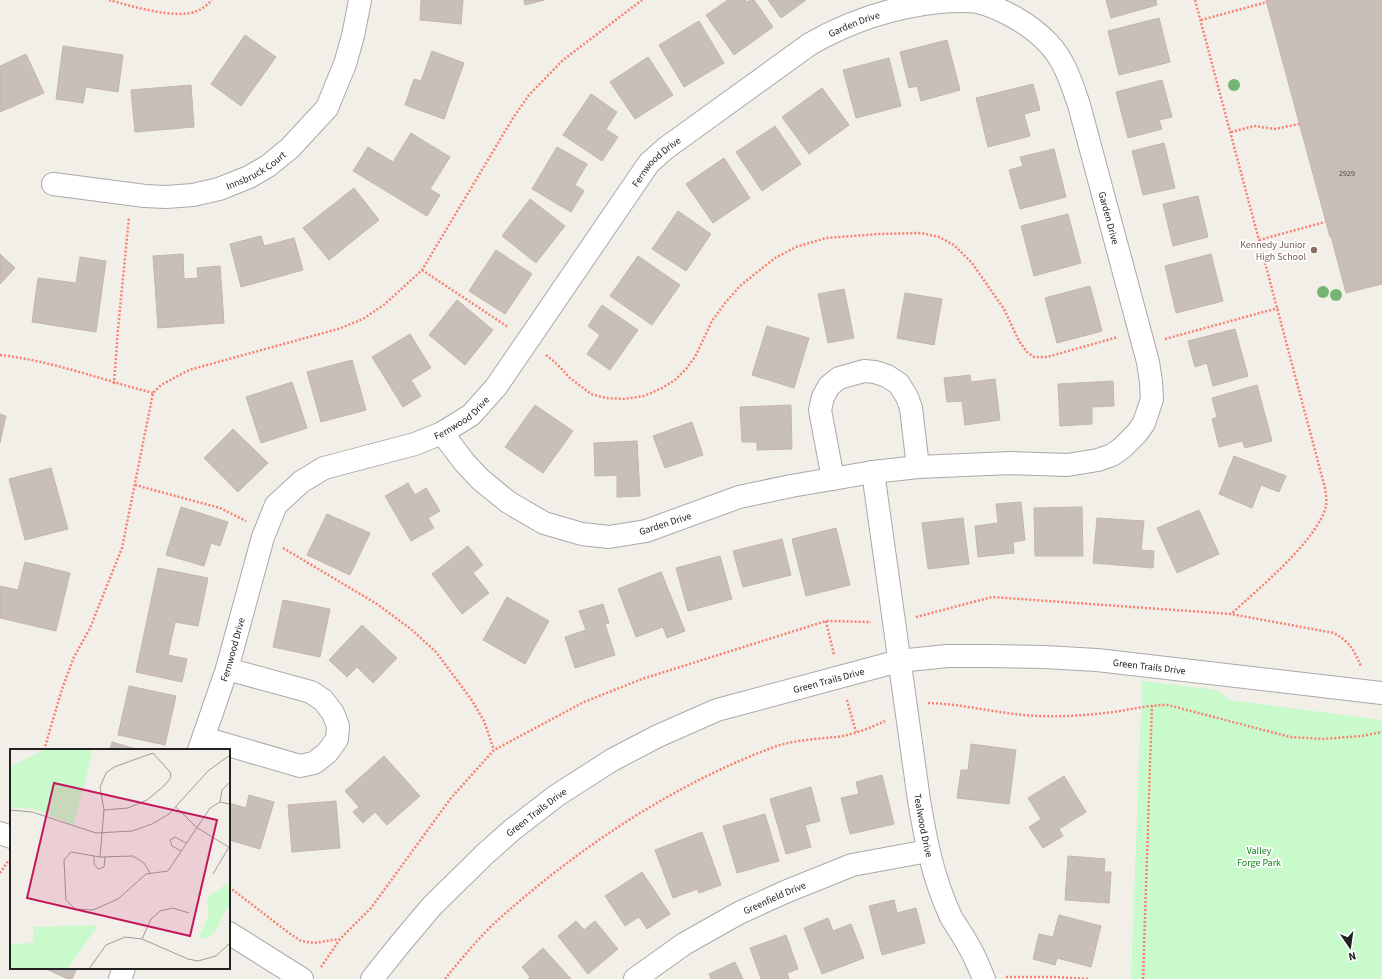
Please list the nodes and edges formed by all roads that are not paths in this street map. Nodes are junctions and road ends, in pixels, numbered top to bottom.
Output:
1 (360, 0) edge
2 (767, 75) joint
3 (54, 184) dead end
4 (442, 433) junction
5 (918, 467) junction
6 (873, 472) junction
7 (833, 479) junction
8 (899, 661) junction
9 (227, 669) junction
10 (1382, 694) edge
11 (201, 744) edge
12 (224, 749) edge
13 (230, 750) edge
14 (0, 833) edge
15 (10, 837) edge
16 (928, 851) junction
17 (230, 934) edge
18 (124, 969) edge
19 (983, 978) edge
20 (120, 979) edge
21 (302, 979) edge
22 (372, 979) edge
23 (635, 979) edge

1 - 3 street, Innsbruck Court
2 - 4 street, Fernwood Drive
2 - 5 street, Garden Drive
4 - 7 street, Garden Drive
4 - 9 street, Fernwood Drive
5 - 6 street, Garden Drive
5 - 7 street
6 - 7 street, Garden Drive
6 - 8 street
8 - 10 street, Green Trails Drive
8 - 16 street, Tealwood Drive
8 - 22 street, Green Trails Drive
9 - 11 street, Fernwood Drive
9 - 13 street
11 - 12 street
14 - 15 street
16 - 19 street, Tealwood Drive
16 - 23 street, Greenfield Drive
17 - 21 street
18 - 20 street

